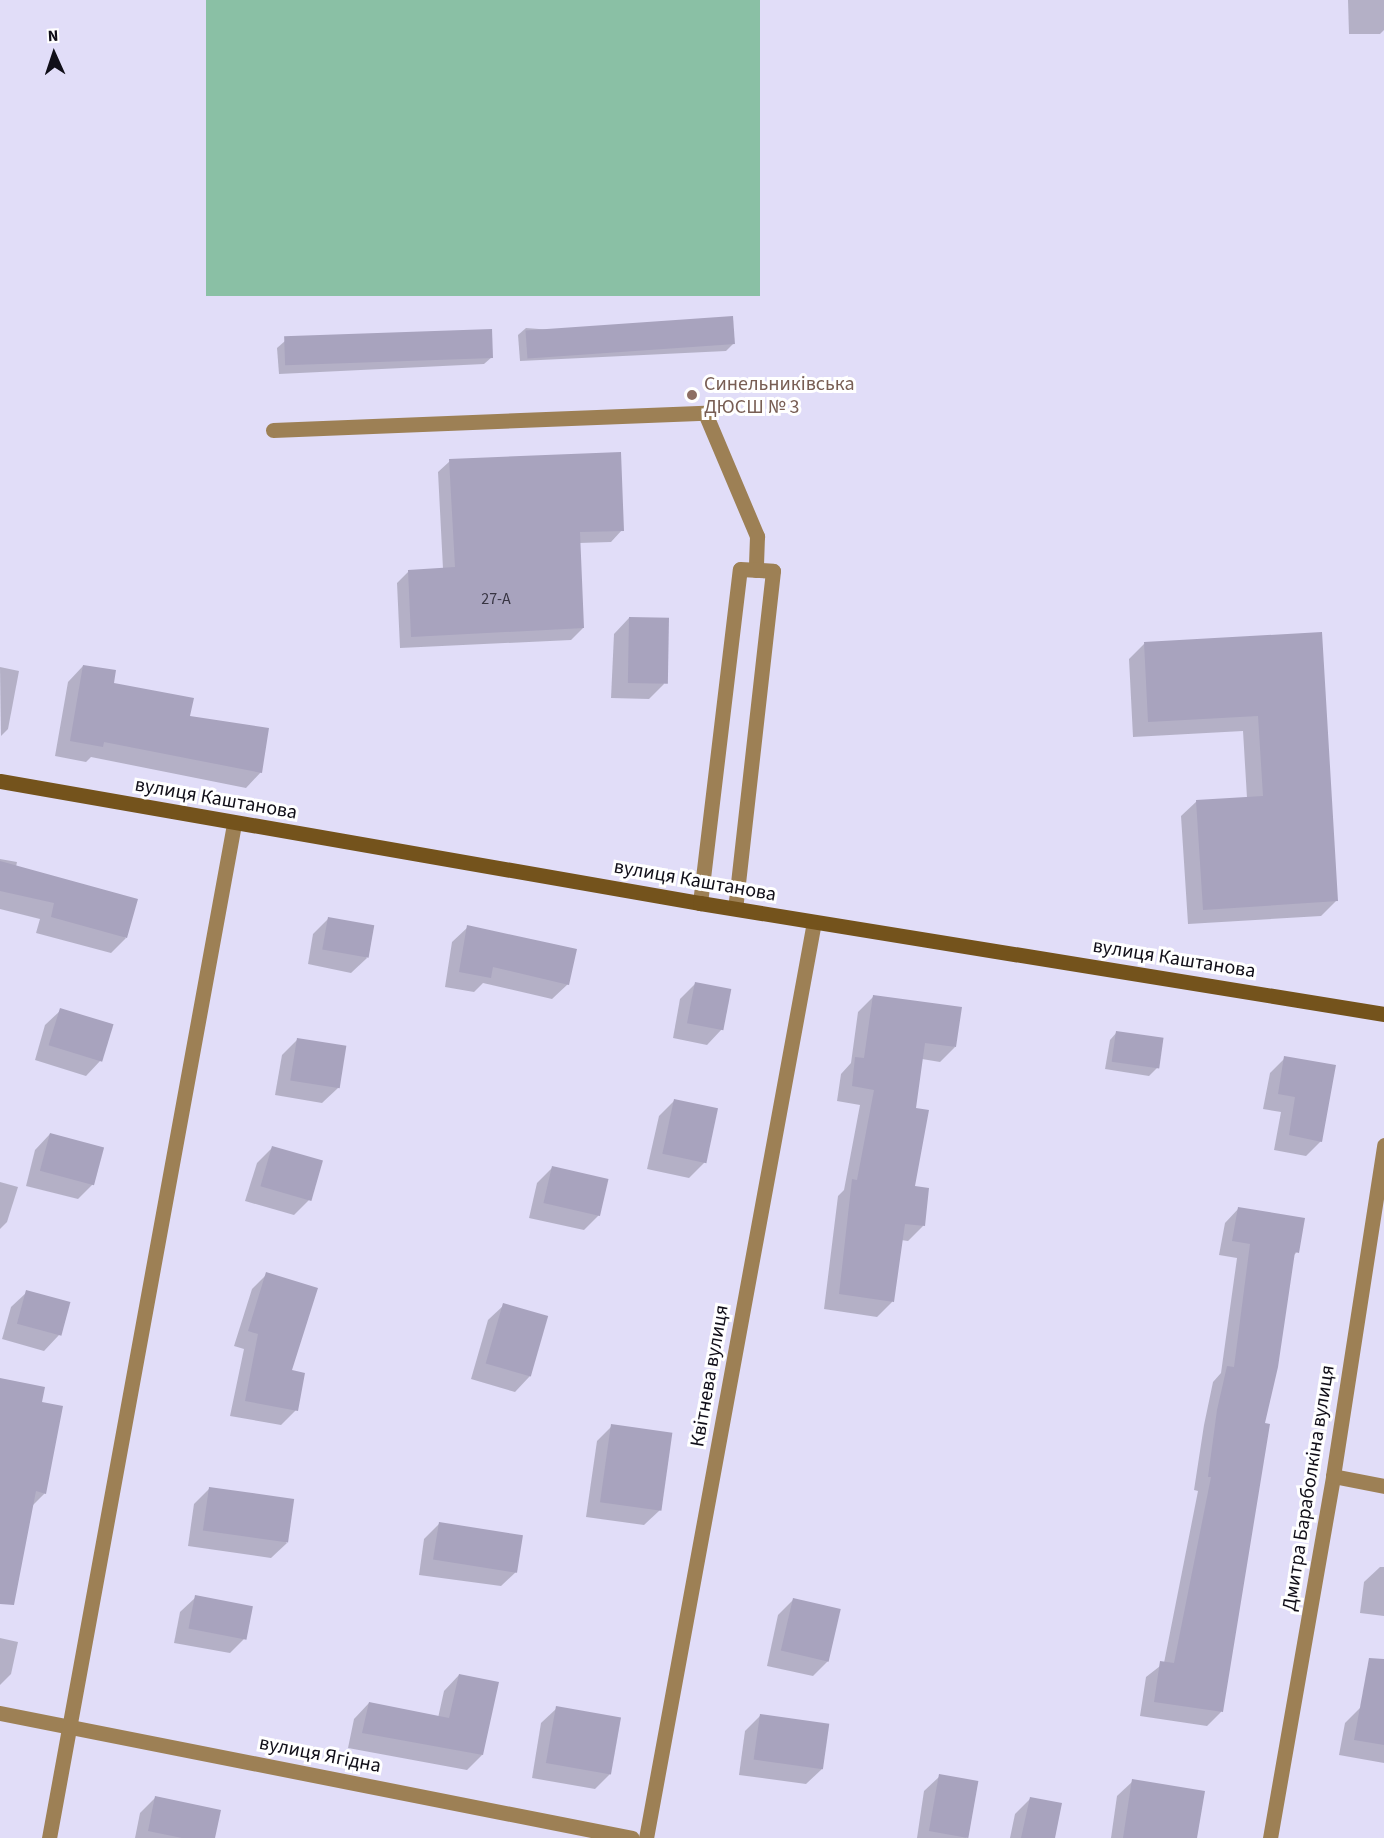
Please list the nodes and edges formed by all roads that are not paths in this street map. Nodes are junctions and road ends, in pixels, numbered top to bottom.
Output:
1 (273, 430) dead end
2 (756, 570) junction
3 (0, 781) edge
4 (234, 824) junction
5 (700, 903) junction
6 (735, 908) junction
7 (814, 922) junction
8 (1384, 1014) edge
9 (1384, 1145) edge
10 (1333, 1476) junction
11 (1384, 1486) edge
12 (0, 1713) edge
13 (68, 1726) junction
14 (49, 1838) edge
15 (632, 1838) edge
16 (646, 1838) edge
17 (1270, 1838) edge

1 - 2 street
2 - 5 street
2 - 6 street
3 - 4 street, вулиця Каштанова
4 - 5 street, вулиця Каштанова
4 - 13 street
5 - 6 street, вулиця Каштанова
6 - 7 street, вулиця Каштанова
7 - 8 street, вулиця Каштанова
7 - 16 street, Квітнева вулиця
9 - 10 street, Дмитра Бараболкіна вулиця
10 - 11 street
10 - 17 street, Дмитра Бараболкіна вулиця
12 - 13 street, вулиця Ягідна
13 - 14 street
13 - 15 street, вулиця Ягідна

